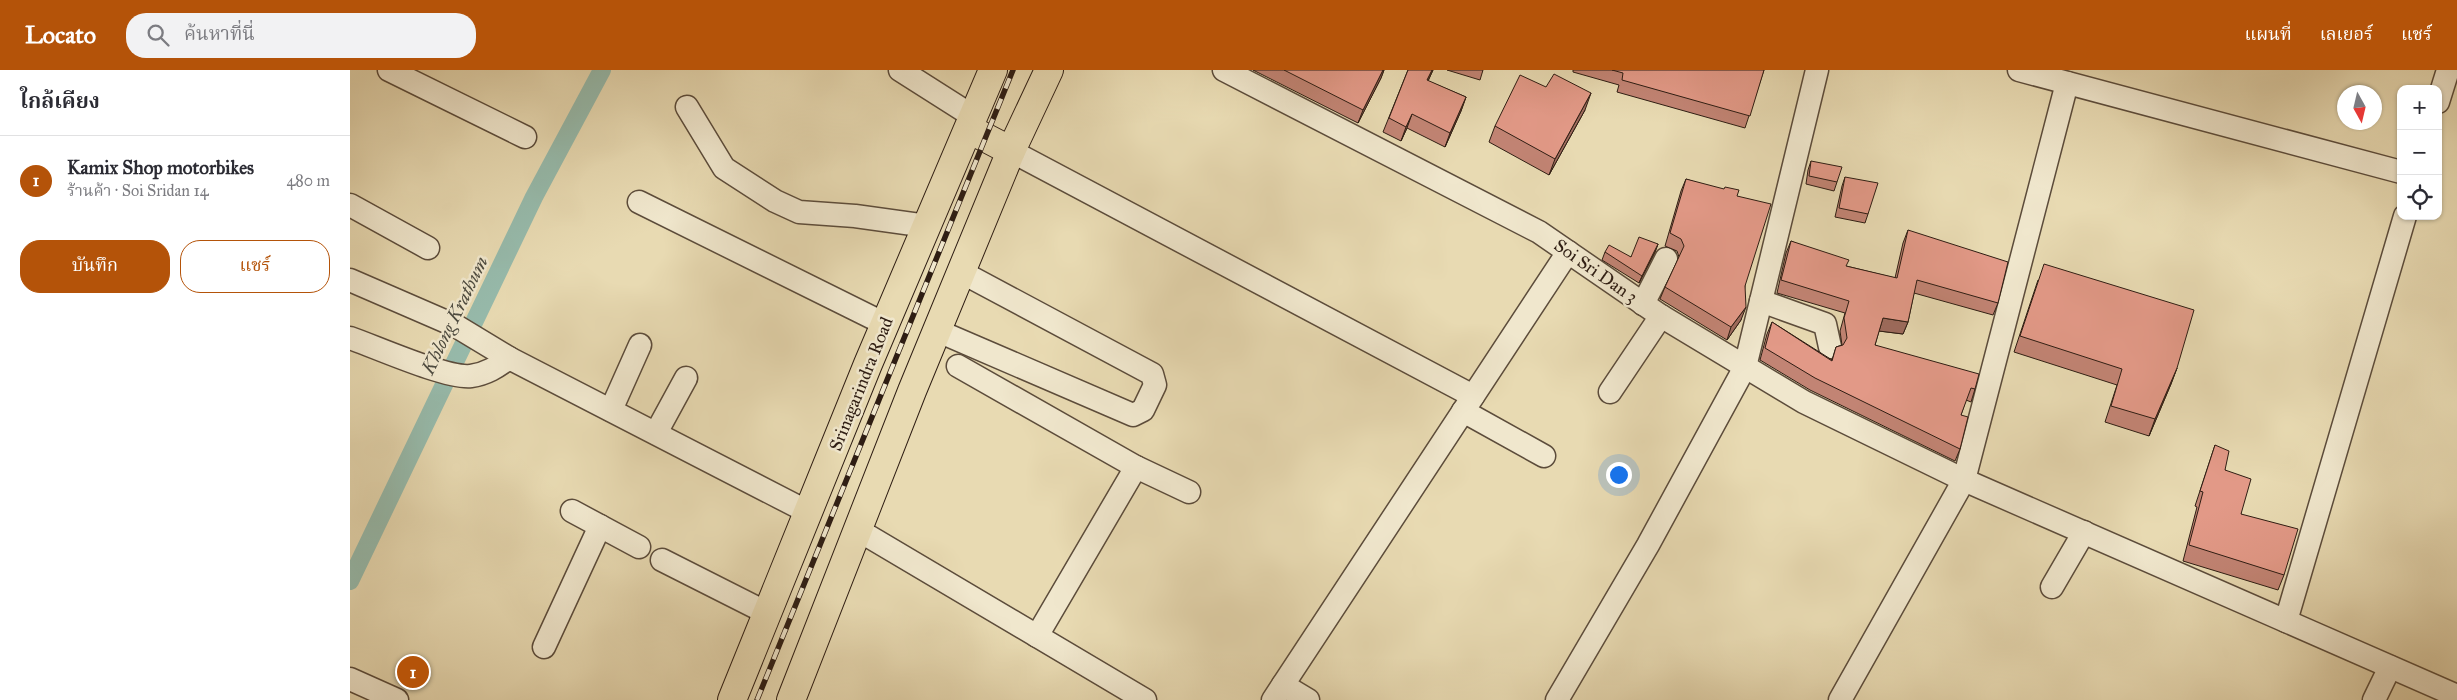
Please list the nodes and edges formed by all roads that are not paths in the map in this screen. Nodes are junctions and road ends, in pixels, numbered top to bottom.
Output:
1 (389, 70) edge
2 (900, 70) edge
3 (993, 70) edge
4 (1049, 70) edge
5 (1224, 70) edge
6 (1817, 70) edge
7 (2019, 70) edge
8 (2448, 70) edge
9 (2067, 83) junction
10 (2442, 89) edge
11 (688, 107) dead end
12 (972, 123) junction
13 (525, 137) dead end
14 (1011, 151) junction
15 (2397, 171) edge
16 (639, 202) dead end
17 (350, 205) edge
18 (2404, 220) edge
19 (928, 226) junction
20 (428, 248) dead end
21 (1568, 252) junction
22 (1666, 259) dead end
23 (963, 272) junction
24 (350, 280) edge
25 (1761, 301) junction
26 (1652, 310) junction
27 (885, 324) junction
28 (938, 331) junction
29 (350, 338) edge
30 (640, 345) dead end
31 (1830, 347) dead end
32 (508, 358) junction
33 (958, 366) dead end
34 (1745, 367) junction
35 (686, 378) dead end
36 (1610, 392) dead end
37 (1468, 403) junction
38 (611, 410) junction
39 (656, 433) junction
40 (1544, 456) dead end
41 (1136, 466) junction
42 (1964, 480) junction
43 (1189, 492) dead end
44 (572, 511) dead end
45 (808, 512) junction
46 (600, 526) junction
47 (858, 530) junction
48 (2084, 532) junction
49 (639, 548) dead end
50 (662, 560) dead end
51 (2052, 587) dead end
52 (767, 613) junction
53 (2286, 621) junction
54 (1037, 636) junction
55 (544, 647) dead end
56 (2390, 667) junction
57 (350, 678) edge
58 (1291, 696) edge
59 (2457, 696) edge
60 (397, 700) edge
61 (732, 700) edge
62 (791, 700) edge
63 (1145, 700) edge
64 (1557, 700) edge
65 (1840, 700) edge
66 (2374, 700) edge

1 - 13 street
2 - 12 street
3 - 12 main road, Srinagarindra Road
4 - 14 main road
5 - 21 street, Soi Sri Dan 3
6 - 25 street
7 - 9 street
8 - 10 street
9 - 15 street
9 - 42 street
11 - 19 street
12 - 14 main road
12 - 19 main road, Srinagarindra Road
14 - 23 main road
14 - 37 street
16 - 27 street
17 - 20 street
18 - 53 street
19 - 27 main road, Srinagarindra Road
21 - 26 street, Soi Sri Dan 3
21 - 37 street
22 - 26 street
23 - 28 main road
23 - 28 street
24 - 32 street
25 - 31 street
25 - 34 street
26 - 34 street, Soi Sri Dan 3
26 - 36 street
27 - 45 main road, Srinagarindra Road
28 - 47 main road
29 - 32 street
30 - 38 street
32 - 38 street
33 - 41 street
34 - 42 street, Soi Sri Dan 3
34 - 64 street
35 - 39 street
37 - 40 street
37 - 58 street
38 - 39 street
39 - 45 street
41 - 43 street
41 - 54 street
42 - 48 street, Soi Sri Dan 3
42 - 65 street
44 - 46 street
45 - 52 main road, Srinagarindra Road
46 - 49 street
46 - 55 street
47 - 54 street
47 - 62 main road
48 - 51 street
48 - 53 street, Soi Sri Dan 3
50 - 52 street
52 - 61 main road, Srinagarindra Road
53 - 56 street, Soi Sri Dan 3
54 - 63 street
56 - 59 street, Soi Sri Dan 3
56 - 66 street
57 - 60 street

